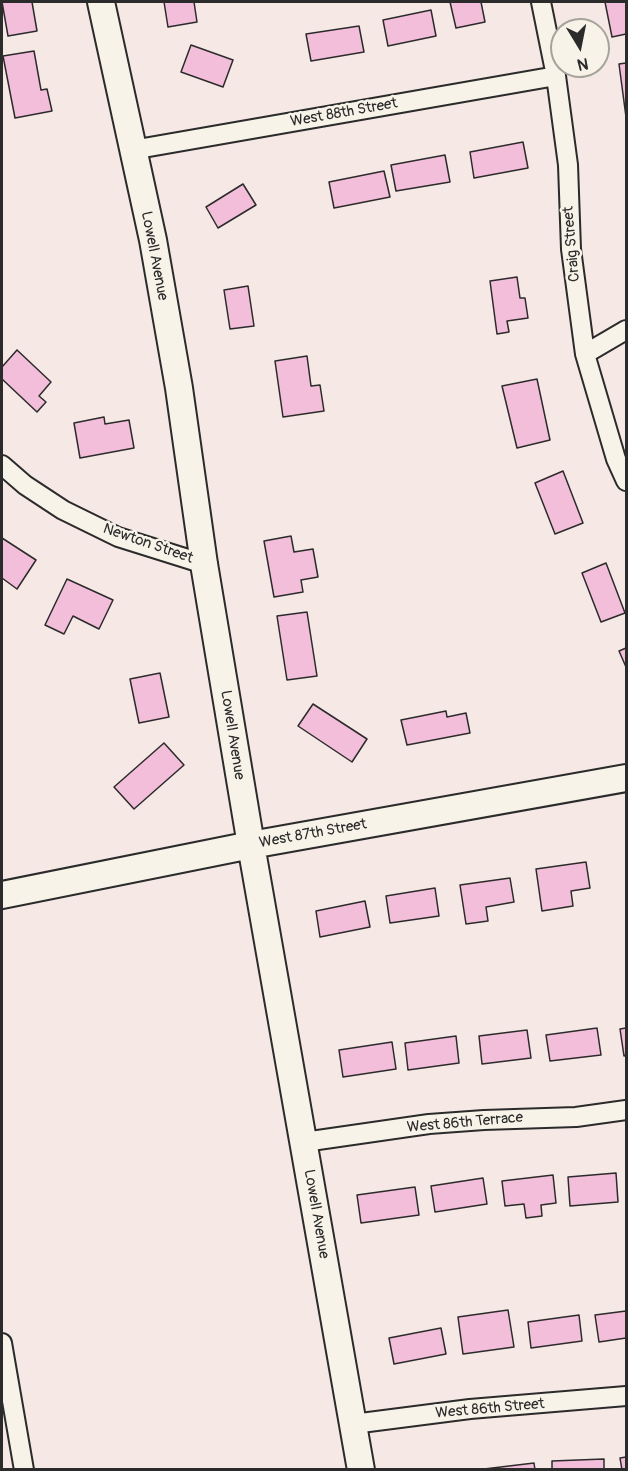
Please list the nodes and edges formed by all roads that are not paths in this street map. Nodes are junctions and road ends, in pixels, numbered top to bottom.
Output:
1 (101, 2) edge
2 (541, 2) edge
3 (550, 46) edge
4 (550, 77) edge
5 (556, 78) edge
6 (132, 150) junction
7 (627, 330) edge
8 (585, 354) junction
9 (2, 465) edge
10 (627, 481) edge
11 (204, 564) junction
12 (627, 778) edge
13 (251, 845) junction
14 (2, 895) edge
15 (627, 1110) edge
16 (304, 1142) junction
17 (2, 1343) edge
18 (627, 1396) edge
19 (353, 1424) junction
20 (24, 1470) edge
21 (361, 1470) edge

1 - 6 street, Lowell Avenue
2 - 3 street, Craig Street
4 - 6 street, West 88th Street
5 - 8 street, Craig Street
6 - 11 street, Lowell Avenue
7 - 8 street
8 - 10 street, Craig Street
9 - 11 street, Newton Street
11 - 13 street, Lowell Avenue
12 - 13 street, West 87th Street
13 - 14 street, West 87th Street
13 - 16 street, Lowell Avenue
15 - 16 street, West 86th Terrace
16 - 19 street, Lowell Avenue
17 - 20 street
18 - 19 street, West 86th Street
19 - 21 street, Lowell Avenue

